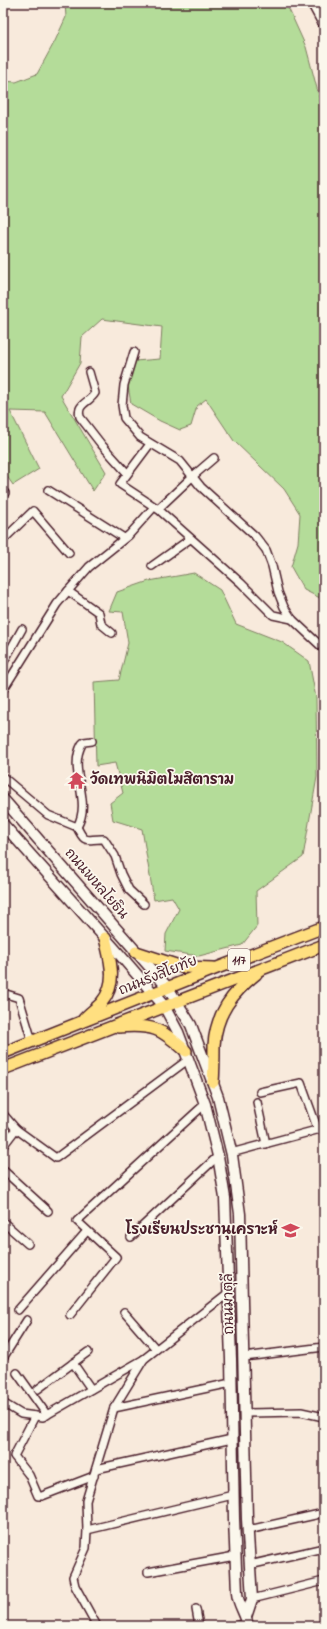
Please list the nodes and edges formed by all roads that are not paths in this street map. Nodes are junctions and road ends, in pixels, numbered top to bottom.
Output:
1 (311, 3) edge
2 (324, 27) edge
3 (134, 352) dead end
4 (89, 372) dead end
5 (150, 444) junction
6 (214, 458) dead end
7 (127, 473) junction
8 (193, 476) junction
9 (48, 490) dead end
10 (156, 508) junction
11 (124, 538) junction
12 (190, 538) junction
13 (3, 540) edge
14 (69, 553) dead end
15 (152, 566) dead end
16 (68, 591) junction
17 (292, 619) junction
18 (22, 629) dead end
19 (112, 633) dead end
20 (324, 649) edge
21 (3, 662) edge
22 (3, 690) edge
23 (92, 741) dead end
24 (3, 777) edge
25 (3, 799) edge
26 (3, 824) edge
27 (77, 827) junction
28 (144, 904) dead end
29 (324, 927) edge
30 (105, 938) junction
31 (324, 945) edge
32 (136, 952) junction
33 (266, 967) junction
34 (217, 968) junction
35 (168, 988) junction
36 (3, 993) edge
37 (154, 994) junction
38 (176, 1001) junction
39 (164, 1006) junction
40 (80, 1022) junction
41 (107, 1028) junction
42 (32, 1041) junction
43 (3, 1053) edge
44 (187, 1055) junction
45 (3, 1069) edge
46 (213, 1082) junction
47 (260, 1092) dead end
48 (257, 1102) dead end
49 (205, 1104) junction
50 (3, 1114) edge
51 (16, 1129) junction
52 (321, 1129) edge
53 (266, 1144) junction
54 (3, 1146) edge
55 (231, 1153) junction
56 (218, 1156) junction
57 (3, 1170) edge
58 (48, 1211) dead end
59 (3, 1222) edge
60 (87, 1230) junction
61 (131, 1237) dead end
62 (28, 1244) dead end
63 (243, 1292) junction
64 (228, 1293) junction
65 (18, 1310) dead end
66 (124, 1312) dead end
67 (70, 1315) dead end
68 (27, 1320) dead end
69 (324, 1347) edge
70 (156, 1349) junction
71 (88, 1352) dead end
72 (244, 1357) junction
73 (3, 1358) edge
74 (144, 1359) junction
75 (73, 1363) junction
76 (17, 1373) dead end
77 (231, 1384) junction
78 (38, 1389) dead end
79 (91, 1389) junction
80 (3, 1403) edge
81 (114, 1408) junction
82 (245, 1413) junction
83 (48, 1415) junction
84 (36, 1416) junction
85 (324, 1416) edge
86 (232, 1439) junction
87 (95, 1473) junction
88 (233, 1495) junction
89 (324, 1513) edge
90 (87, 1530) junction
91 (248, 1530) junction
92 (324, 1548) edge
93 (235, 1556) junction
94 (249, 1565) junction
95 (148, 1572) dead end
96 (324, 1581) edge
97 (252, 1599) junction
98 (196, 1609) dead end
99 (247, 1622) edge
100 (97, 1626) edge
101 (199, 1626) edge
102 (236, 1626) edge

1 - 2 street
3 - 5 street
4 - 7 street
5 - 7 street
5 - 8 street
6 - 8 street
7 - 10 street
8 - 10 street
8 - 17 street
9 - 11 street
10 - 11 street
10 - 12 street
11 - 16 street
12 - 15 street
12 - 17 street
13 - 14 street
16 - 19 street
16 - 22 street
17 - 20 street
18 - 21 street
23 - 27 street
24 - 27 street
25 - 32 main road, ถนนพหลโยธิน
26 - 30 main road, ถนนพหลโยธิน
27 - 28 street
29 - 34 main road, ถนนรังสิโยทัย / 117
30 - 37 main road, ถนนพหลโยธิน
30 - 40 main road
31 - 33 main road, ถนนรังสิโยทัย / 117
32 - 34 main road
32 - 35 main road, ถนนพหลโยธิน
33 - 38 main road, ถนนรังสิโยทัย / 117
33 - 46 main road
34 - 35 main road, ถนนรังสิโยทัย / 117
35 - 37 main road, ถนนรังสิโยทัย / 117
35 - 38 main road, ถนนพหลโยธิน
36 - 42 street
37 - 39 main road, ถนนพหลโยธิน
37 - 40 main road, ถนนรังสิโยทัย / 117
38 - 39 main road, ถนนรังสิโยทัย / 117
38 - 46 main road, ถนนมาตุลี
39 - 41 main road, ถนนรังสิโยทัย / 117
39 - 44 main road, ถนนมาตุลี
40 - 42 main road, ถนนรังสิโยทัย / 117
41 - 44 main road
41 - 45 main road, ถนนรังสิโยทัย / 117
42 - 43 main road, ถนนรังสิโยทัย / 117
44 - 49 main road, ถนนมาตุลี
44 - 51 street
46 - 55 main road, ถนนมาตุลี
47 - 52 street
48 - 53 street
49 - 56 main road, ถนนมาตุลี
49 - 60 street
50 - 51 street
51 - 54 street
52 - 53 street
53 - 55 street
55 - 63 main road, ถนนมาตุลี
56 - 61 street
56 - 64 main road, ถนนมาตุลี
57 - 58 street
59 - 62 street
60 - 65 street
60 - 67 street
63 - 64 main road
63 - 72 main road, ถนนมาตุลี
64 - 70 street
64 - 77 main road, ถนนมาตุลี
66 - 70 street
68 - 73 street
69 - 72 street
70 - 74 street
71 - 75 street
72 - 82 main road, ถนนมาตุลี
74 - 79 street
74 - 81 street
75 - 78 street
75 - 79 street
76 - 83 street
77 - 81 street
77 - 86 main road, ถนนมาตุลี
79 - 83 street
80 - 84 street
81 - 87 street
82 - 85 street
82 - 91 main road, ถนนมาตุลี
83 - 84 street
84 - 87 street
86 - 87 street
86 - 88 main road, ถนนมาตุลี
87 - 90 street
88 - 90 street
88 - 93 main road, ถนนมาตุลี
89 - 91 street
90 - 100 street
91 - 94 main road, ถนนมาตุลี
92 - 94 street
93 - 95 street
93 - 99 main road, ถนนมาตุลี
94 - 97 main road, ถนนมาตุลี
96 - 97 street
97 - 99 main road, ถนนมาตุลี
98 - 101 street
99 - 102 street

